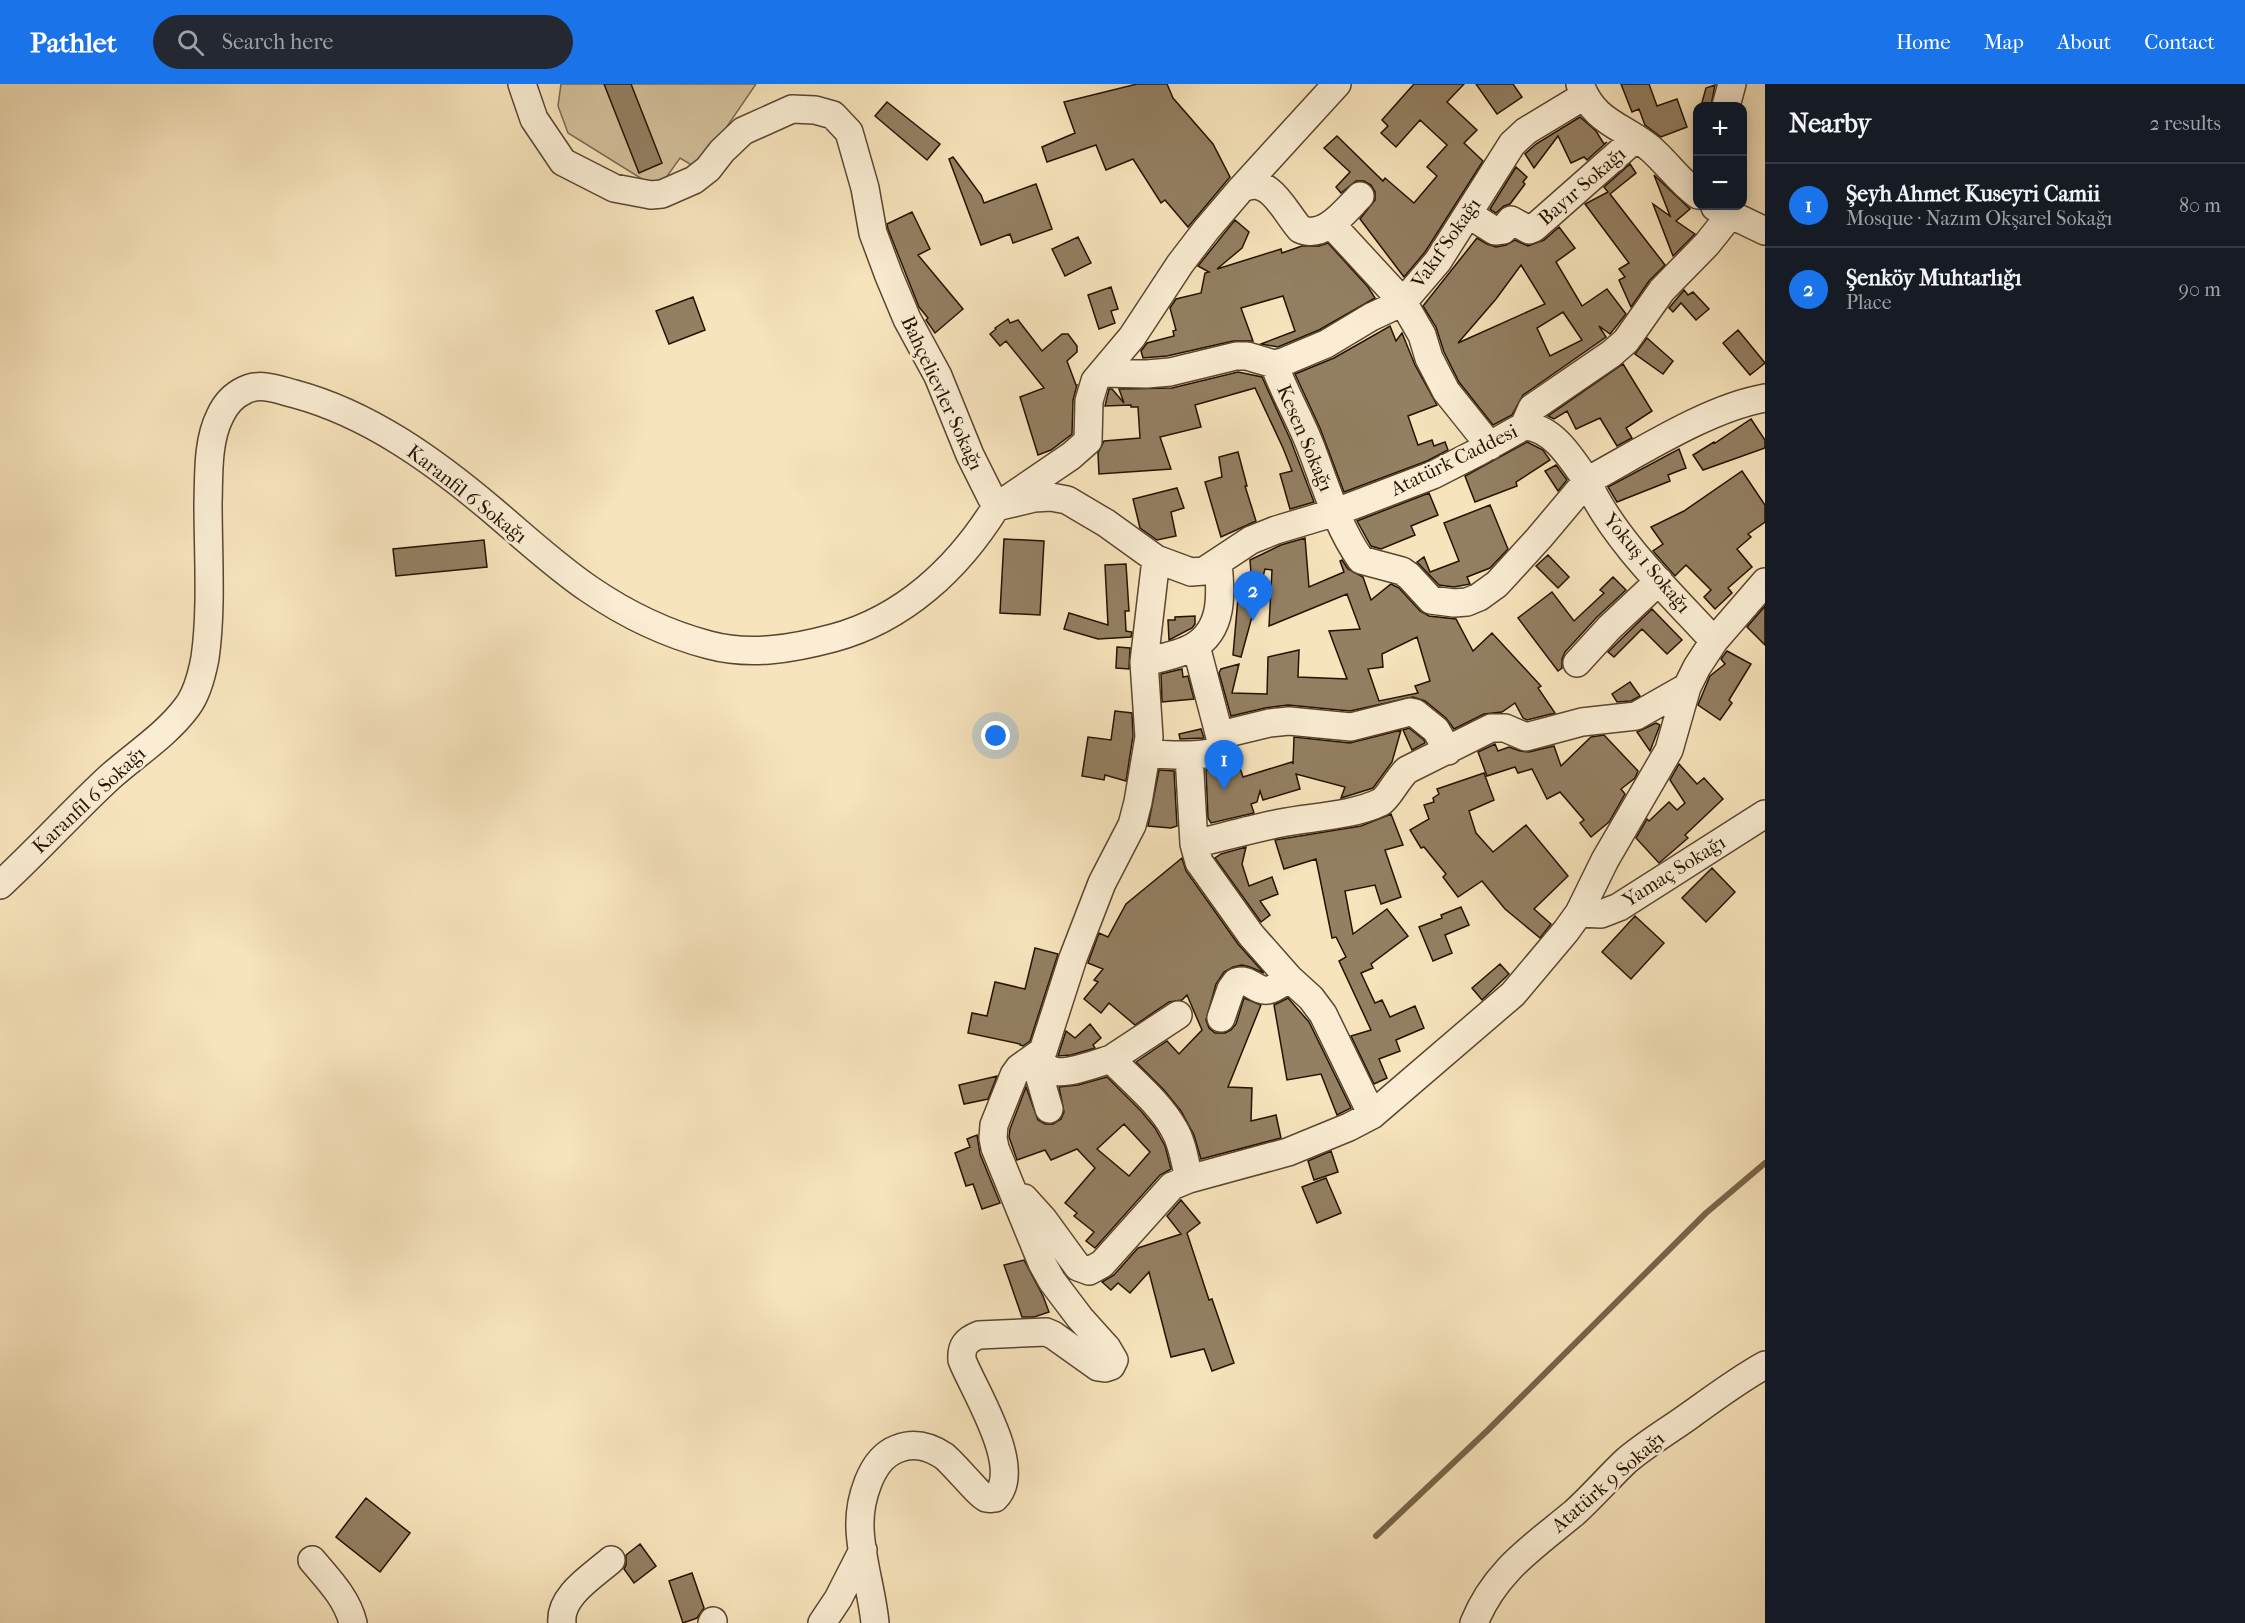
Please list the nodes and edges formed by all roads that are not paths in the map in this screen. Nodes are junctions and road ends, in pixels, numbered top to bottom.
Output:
1 (522, 84) edge
2 (1337, 84) edge
3 (1732, 84) edge
4 (1582, 90) edge
5 (1727, 102) edge
6 (1636, 138) junction
7 (1692, 180) edge
8 (1241, 189) junction
9 (1360, 196) dead end
10 (1721, 210) edge
11 (1468, 214) junction
12 (1331, 224) junction
13 (1765, 231) edge
14 (1403, 302) junction
15 (1274, 364) junction
16 (1102, 373) junction
17 (1765, 398) edge
18 (1524, 426) junction
19 (1490, 446) junction
20 (1587, 480) junction
21 (996, 507) junction
22 (1336, 512) junction
23 (1156, 560) junction
24 (1218, 563) junction
25 (1659, 581) junction
26 (1765, 582) edge
27 (1714, 641) junction
28 (1196, 646) junction
29 (1144, 662) junction
30 (1577, 663) dead end
31 (1688, 687) junction
32 (1220, 735) junction
33 (1448, 751) junction
34 (1147, 754) junction
35 (1189, 755) junction
36 (1765, 814) edge
37 (1194, 844) junction
38 (0, 885) edge
39 (1579, 913) junction
40 (1289, 978) junction
41 (1178, 1015) dead end
42 (1221, 1017) dead end
43 (1034, 1058) junction
44 (1111, 1059) junction
45 (1049, 1108) dead end
46 (1372, 1115) junction
47 (1007, 1178) junction
48 (1189, 1179) junction
49 (1765, 1365) edge
50 (863, 1551) junction
51 (312, 1560) dead end
52 (611, 1560) dead end
53 (353, 1623) edge
54 (562, 1623) edge
55 (822, 1623) edge
56 (875, 1623) edge
57 (1474, 1623) edge

1 - 21 street, Bahçelievler Sokağı
2 - 8 street
3 - 5 street
4 - 6 street
4 - 11 street, Vakıf Sokağı
6 - 7 street
6 - 11 street, Bayır Sokağı
8 - 12 street
8 - 16 street
9 - 12 street
10 - 13 street
10 - 18 street
11 - 14 street, Vakıf Sokağı
12 - 14 street
14 - 15 street
14 - 19 street, Vakıf Sokağı
15 - 16 street
15 - 22 street, Kesen Sokağı
16 - 21 street
17 - 20 street
18 - 19 street, Atatürk Caddesi
18 - 20 street, Atatürk Caddesi
19 - 22 street, Atatürk Caddesi
20 - 22 street, Kesen Sokağı
20 - 25 street, Yokuş 1 Sokağı
21 - 23 street
21 - 38 street, Karanfil 6 Sokağı
22 - 24 street, Atatürk Caddesi
23 - 24 street, Atatürk Caddesi
23 - 29 street
24 - 28 street
25 - 27 street, Yokuş 1 Sokağı
25 - 30 street
26 - 27 street
27 - 31 street
28 - 29 street
28 - 32 street
29 - 34 street
31 - 33 street
31 - 39 street
32 - 33 street
32 - 35 street
33 - 37 street
34 - 35 street
34 - 43 street
35 - 37 street
36 - 39 street, Yamaç Sokağı
37 - 40 street
39 - 46 street
40 - 42 street
40 - 46 street
41 - 44 street
43 - 44 street
43 - 45 street
43 - 47 street
44 - 48 street
46 - 48 street
47 - 48 street
47 - 50 street
49 - 57 street, Atatürk 9 Sokağı
50 - 55 street
50 - 56 street
51 - 53 street
52 - 54 street

